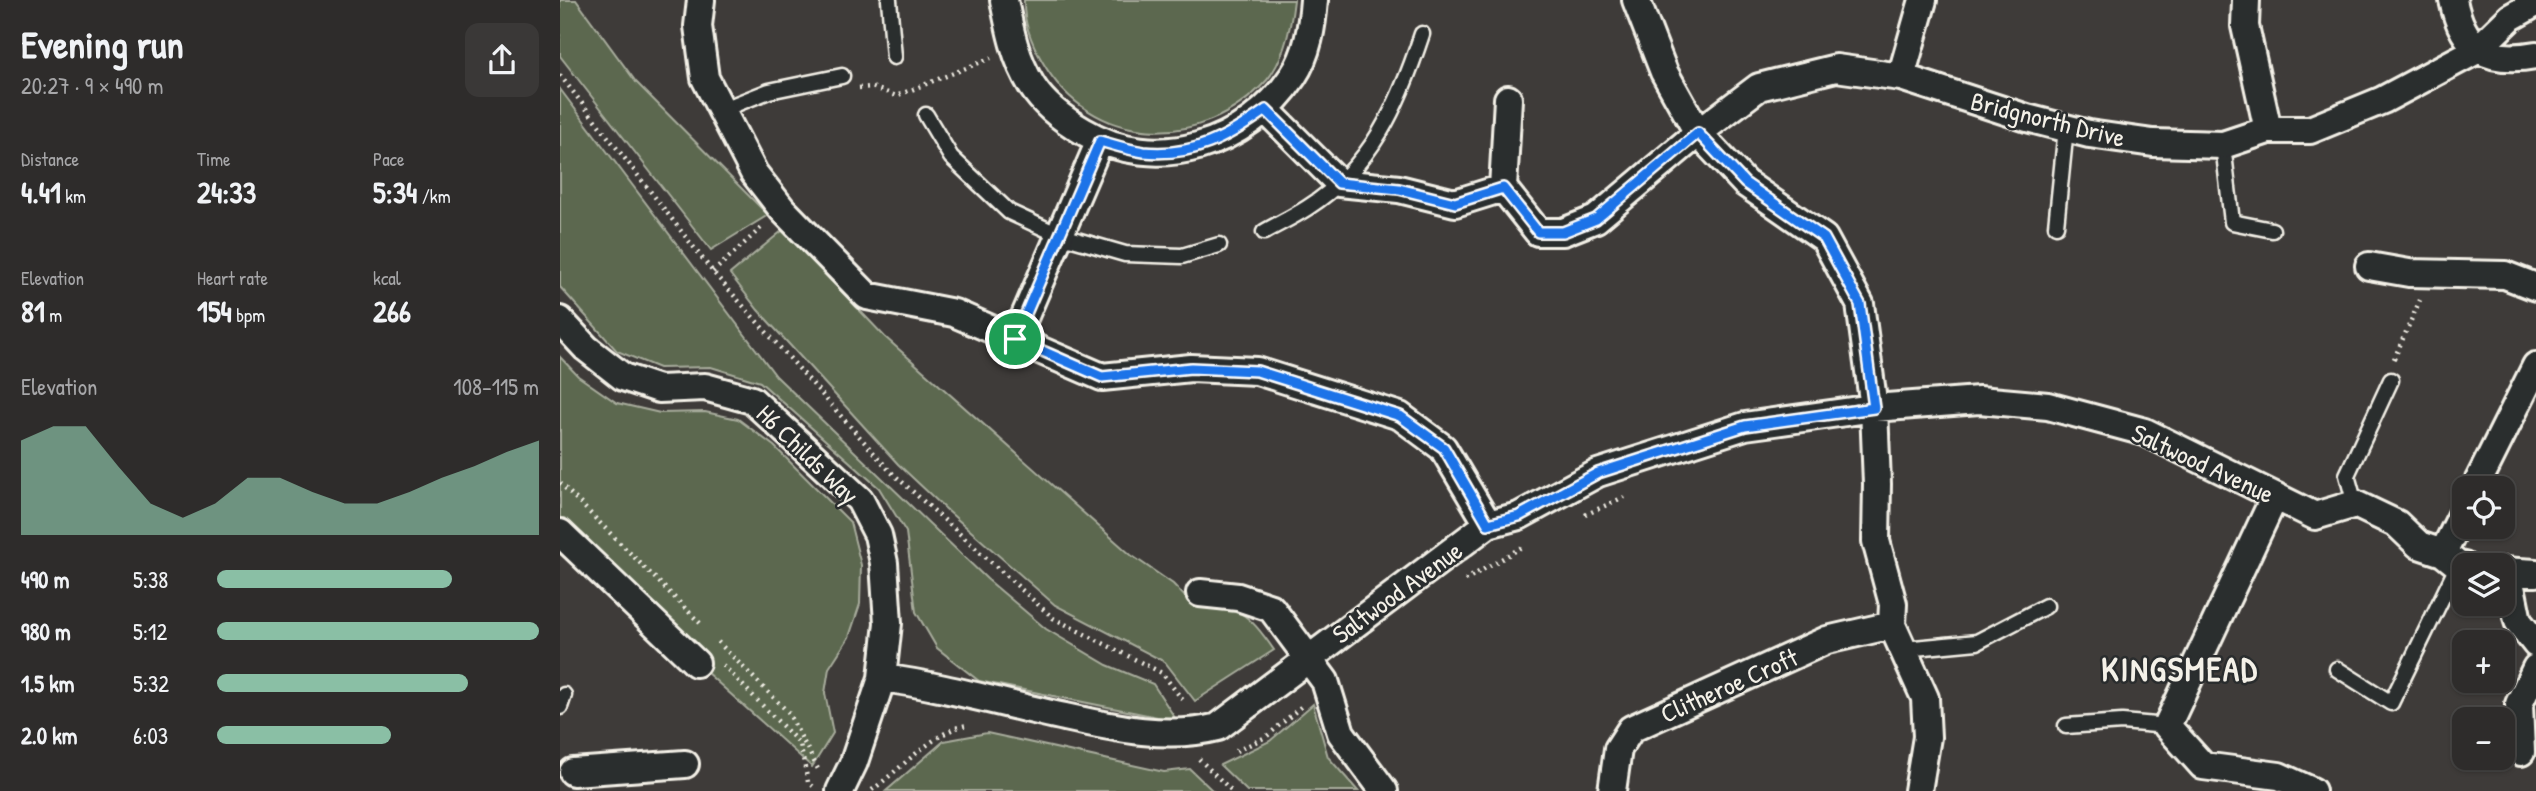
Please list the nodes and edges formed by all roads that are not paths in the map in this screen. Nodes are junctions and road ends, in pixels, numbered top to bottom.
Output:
1 (701, 0) edge
2 (889, 0) edge
3 (1004, 0) edge
4 (1314, 0) edge
5 (1636, 0) edge
6 (1923, 0) edge
7 (2246, 0) edge
8 (2453, 0) edge
9 (2536, 4) edge
10 (2515, 8) edge
11 (1422, 34) dead end
12 (2477, 50) junction
13 (2536, 55) edge
14 (894, 57) dead end
15 (1901, 77) junction
16 (844, 83) road end
17 (1508, 99) dead end
18 (721, 110) junction
19 (1266, 110) junction
20 (926, 115) dead end
21 (2066, 128) junction
22 (2268, 130) junction
23 (1698, 133) junction
24 (1100, 141) junction
25 (2223, 145) junction
26 (1339, 183) junction
27 (1503, 188) junction
28 (2056, 226) dead end
29 (2272, 230) dead end
30 (1264, 232) dead end
31 (1059, 235) junction
32 (1219, 245) dead end
33 (2369, 266) dead end
34 (2536, 287) edge
35 (560, 320) edge
36 (1015, 339) junction
37 (2536, 366) edge
38 (2391, 380) road end
39 (1874, 408) junction
40 (2481, 476) edge
41 (2276, 496) junction
42 (2355, 503) junction
43 (1488, 524) junction
44 (560, 533) edge
45 (2452, 560) edge
46 (2452, 568) edge
47 (2515, 572) edge
48 (2536, 573) edge
49 (1199, 593) dead end
50 (2046, 606) dead end
51 (2515, 609) edge
52 (1892, 625) junction
53 (2536, 644) edge
54 (1904, 649) junction
55 (1307, 659) junction
56 (696, 663) dead end
57 (2536, 668) edge
58 (2337, 669) dead end
59 (882, 678) junction
60 (2066, 726) dead end
61 (2168, 726) junction
62 (2521, 752) dead end
63 (685, 764) dead end
64 (570, 778) edge
65 (840, 791) edge
66 (1384, 791) edge
67 (1612, 791) edge
68 (1918, 791) edge
69 (2312, 791) edge

1 - 18 street
2 - 14 lane
3 - 24 street
4 - 19 street
5 - 23 street
6 - 15 street
7 - 22 street
8 - 12 street
9 - 10 street, Bridgnorth Drive
10 - 12 street, Bridgnorth Drive
11 - 26 lane
12 - 13 street
12 - 22 street, Bridgnorth Drive
15 - 21 street, Bridgnorth Drive
15 - 23 street, Bridgnorth Drive
16 - 18 lane
17 - 27 street
18 - 36 street
19 - 24 street
19 - 26 street
20 - 31 lane
21 - 25 street, Bridgnorth Drive
21 - 28 lane
22 - 25 street, Bridgnorth Drive
23 - 27 street, Bridgnorth Drive
23 - 39 street
24 - 31 street
25 - 29 lane
26 - 27 street
26 - 30 lane
31 - 32 lane
31 - 36 street
33 - 34 street
35 - 59 street, H6 Childs Way
36 - 43 street
37 - 40 street
38 - 42 lane
39 - 41 street, Saltwood Avenue
39 - 43 street, Saltwood Avenue
39 - 52 street
41 - 42 street, Saltwood Avenue
41 - 61 street
42 - 45 street
43 - 55 street, Saltwood Avenue
44 - 56 street
46 - 58 lane
47 - 48 street
49 - 55 street
50 - 54 lane
51 - 53 street
52 - 54 street
52 - 67 street, Clitheroe Croft
54 - 68 street
55 - 59 street, Saltwood Avenue
55 - 66 street
57 - 62 street
59 - 65 street, H6 Childs Way
60 - 61 lane
61 - 69 street
63 - 64 street

